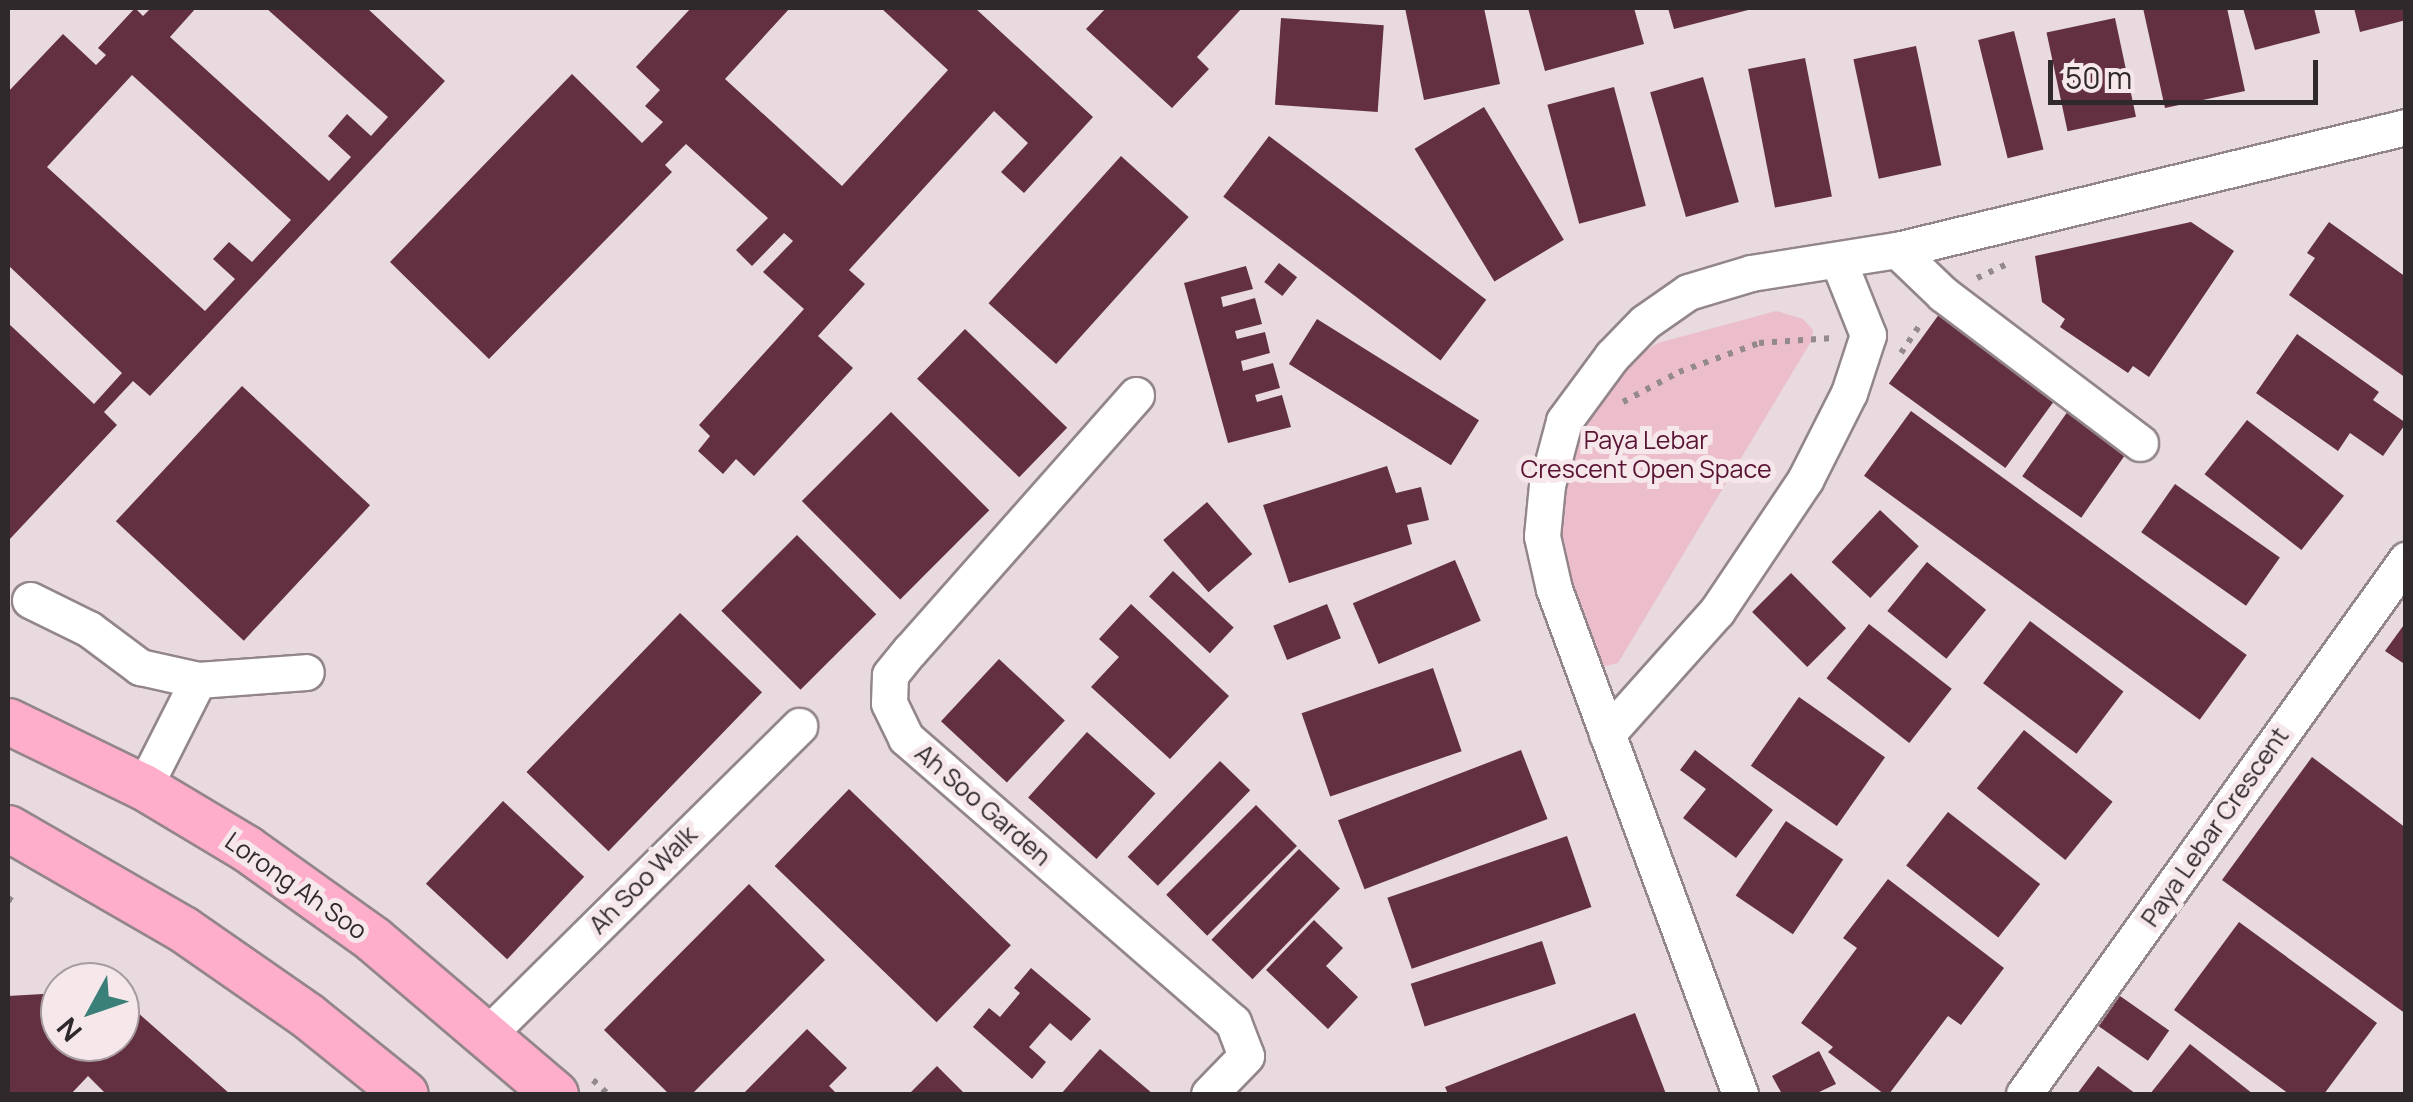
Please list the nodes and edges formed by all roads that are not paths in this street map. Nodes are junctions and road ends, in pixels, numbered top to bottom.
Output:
1 (2406, 127) edge
2 (1897, 250) junction
3 (1838, 260) junction
4 (1136, 396) dead end
5 (2140, 444) dead end
6 (2406, 560) edge
7 (30, 600) dead end
8 (306, 672) dead end
9 (198, 680) junction
10 (8, 721) edge
11 (798, 726) dead end
12 (1607, 734) junction
13 (144, 787) junction
14 (8, 828) edge
15 (488, 1034) junction
16 (405, 1094) edge
17 (555, 1094) edge
18 (1209, 1094) edge
19 (1740, 1094) edge
20 (2024, 1094) edge

1 - 2 street
2 - 3 street
2 - 5 street
3 - 12 street
3 - 12 street
4 - 18 street, Ah Soo Garden
6 - 20 street, Paya Lebar Crescent
7 - 9 street
8 - 9 street
9 - 13 street
10 - 13 main road, Lorong Ah Soo
11 - 15 street, Ah Soo Walk
12 - 19 street
13 - 15 main road, Lorong Ah Soo
14 - 16 main road
15 - 17 main road, Lorong Ah Soo

